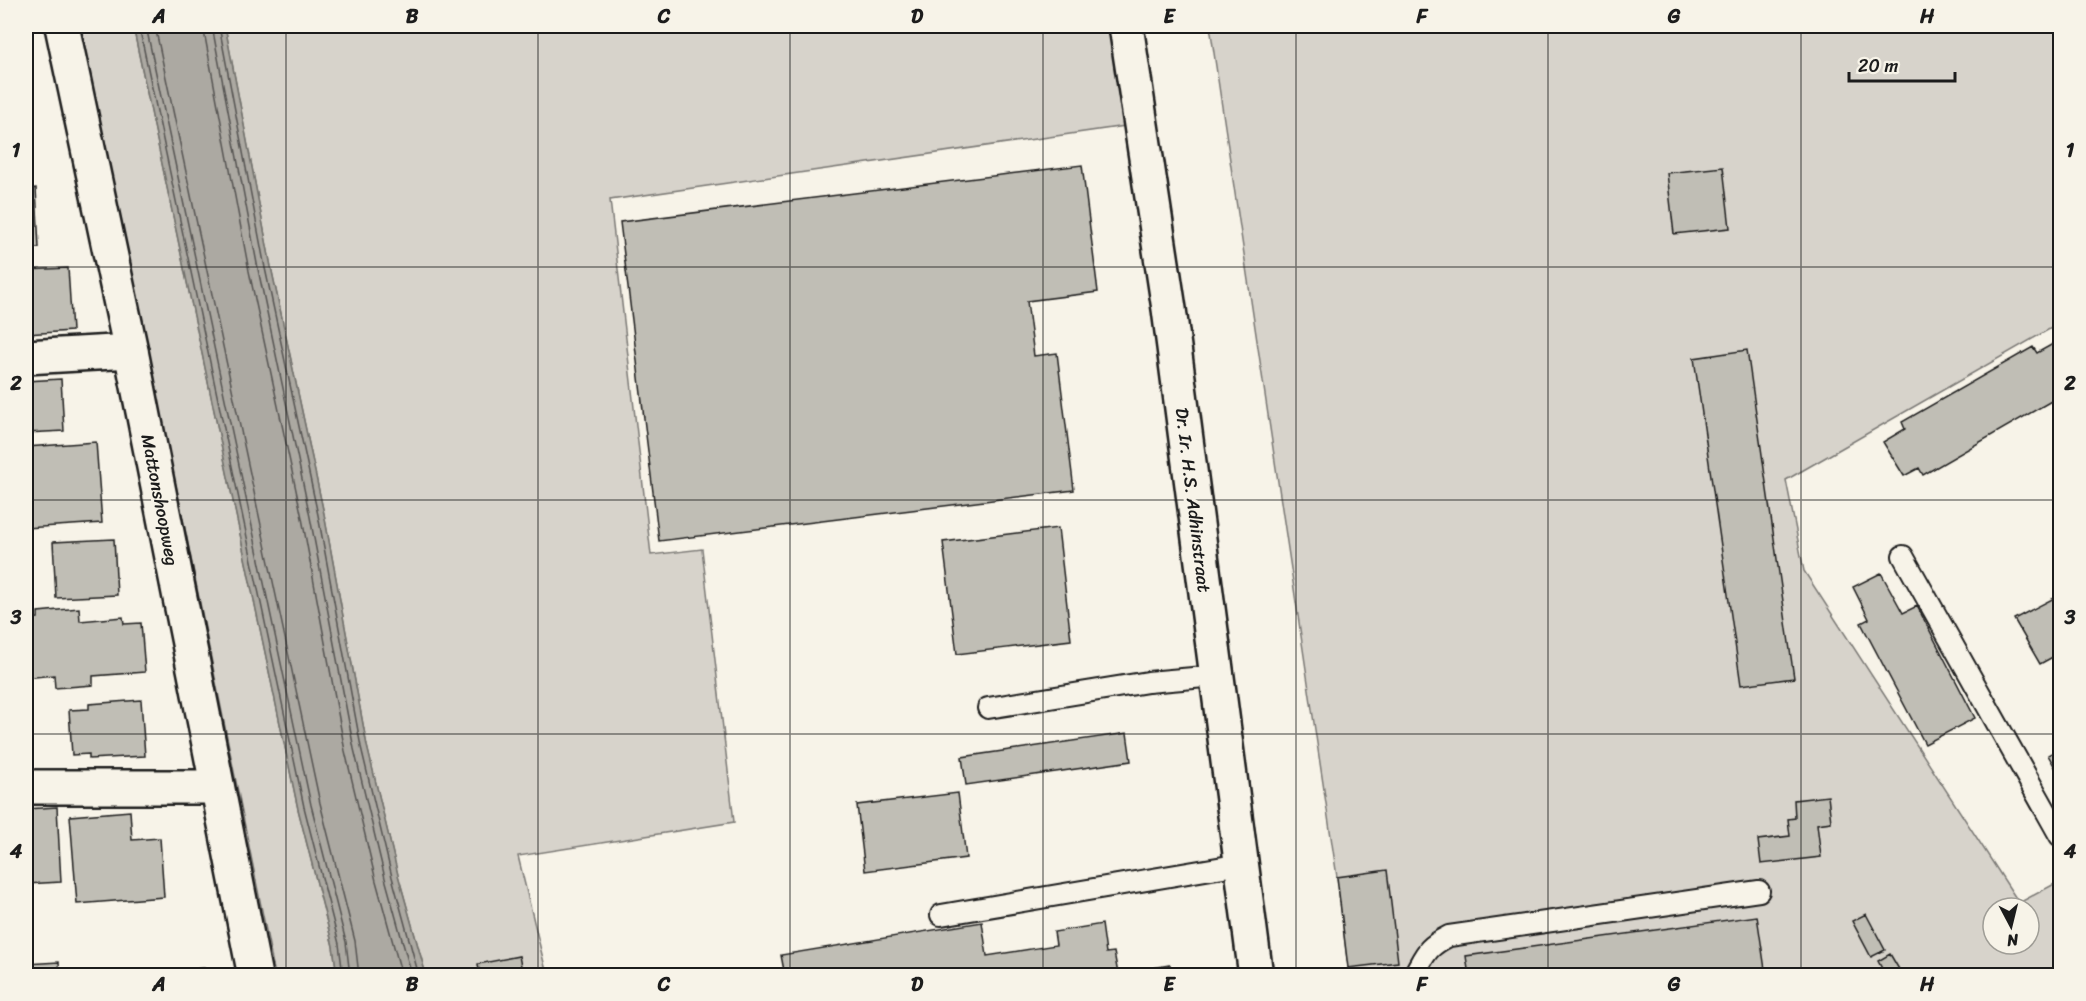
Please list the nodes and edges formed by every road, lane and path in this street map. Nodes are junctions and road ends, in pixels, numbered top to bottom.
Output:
1 (62, 26) edge
2 (1126, 26) edge
3 (131, 351) junction
4 (26, 357) edge
5 (1903, 556) dead end
6 (1216, 676) junction
7 (988, 708) dead end
8 (26, 787) edge
9 (216, 787) junction
10 (2061, 836) edge
11 (1241, 864) junction
12 (1759, 891) dead end
13 (941, 915) dead end
14 (255, 975) edge
15 (1256, 975) edge
16 (1413, 975) edge

1 - 3 street, Mattonshoopweg
2 - 6 street, Dr. Ir. H.S. Adhinstraat
3 - 4 street
3 - 9 street, Mattonshoopweg
5 - 10 lane
6 - 7 lane
6 - 11 street, Dr. Ir. H.S. Adhinstraat
8 - 9 street
9 - 14 street, Mattonshoopweg
11 - 13 lane
11 - 15 street, Dr. Ir. H.S. Adhinstraat
12 - 16 lane

